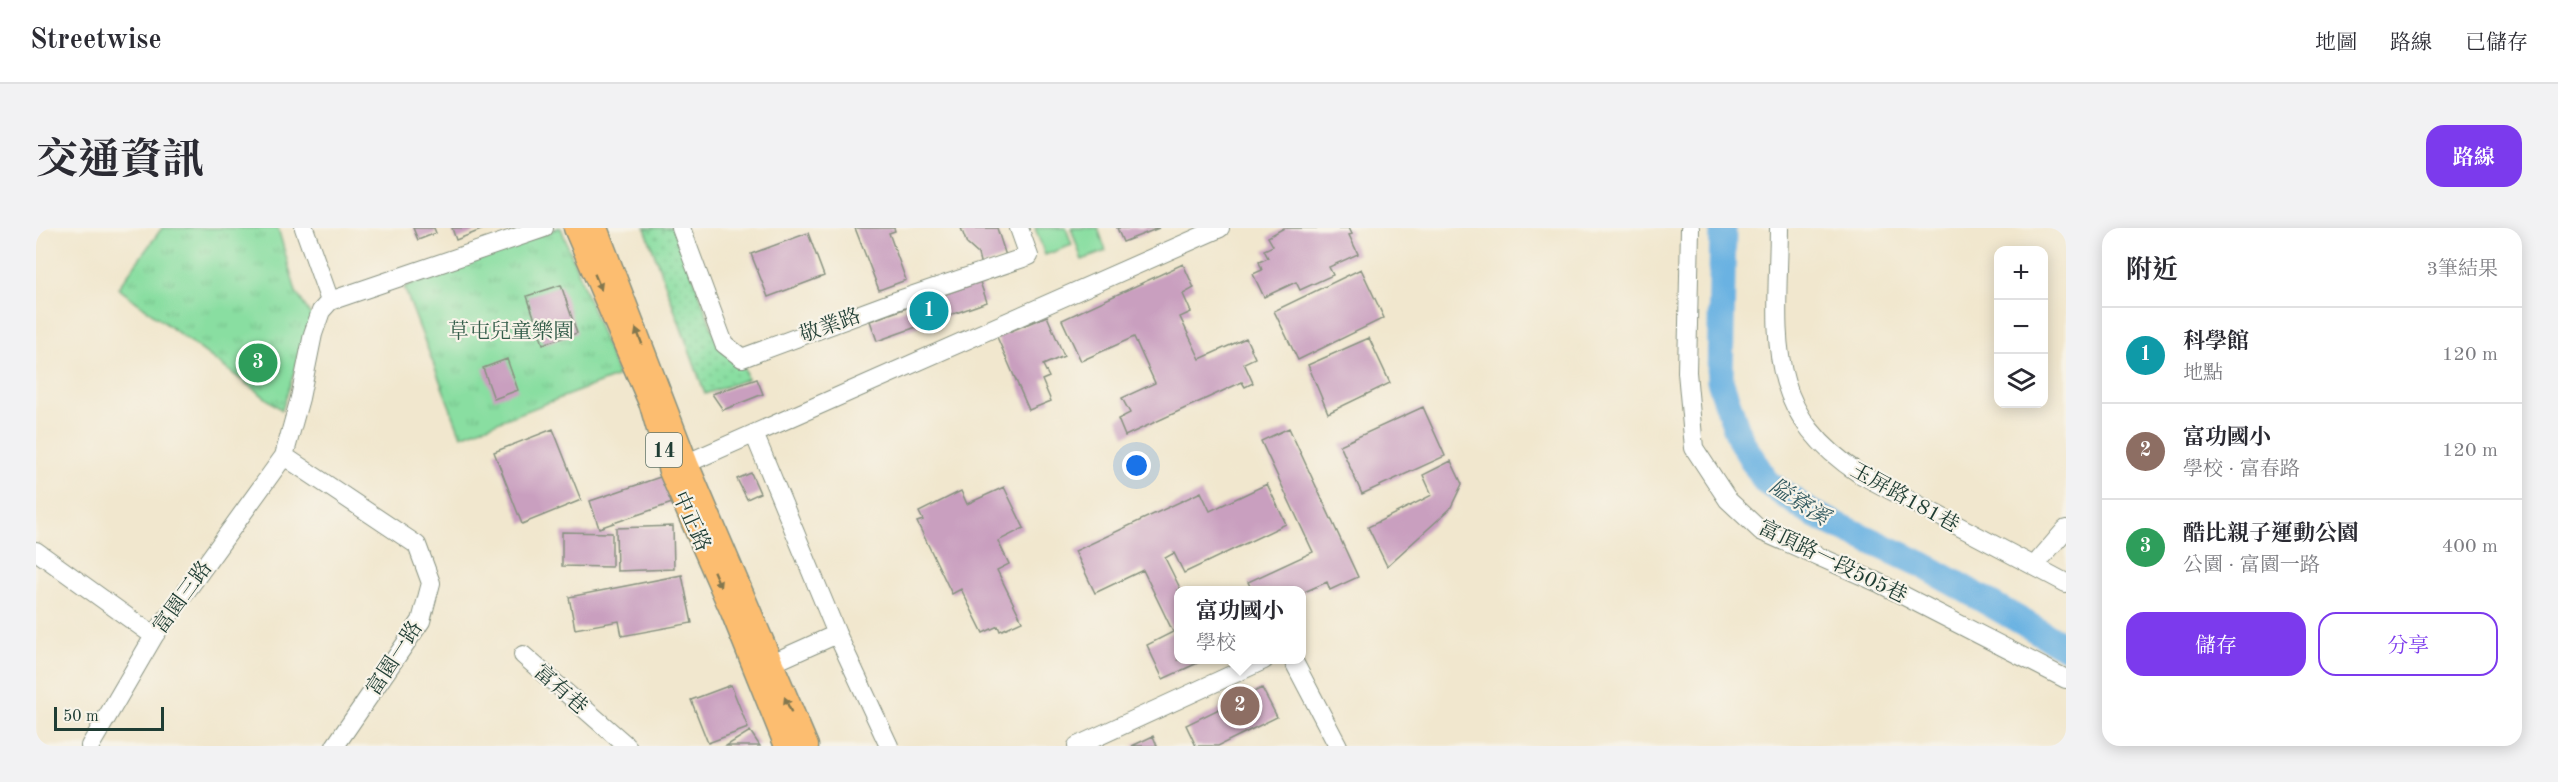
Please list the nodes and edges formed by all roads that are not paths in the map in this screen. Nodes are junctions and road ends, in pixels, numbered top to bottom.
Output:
1 (304, 228) edge
2 (544, 228) edge
3 (575, 228) edge
4 (596, 228) edge
5 (681, 228) edge
6 (1019, 228) edge
7 (1220, 228) edge
8 (1690, 228) edge
9 (1779, 228) edge
10 (330, 301) junction
11 (755, 436) junction
12 (285, 456) junction
13 (679, 468) junction
14 (2066, 529) edge
15 (36, 551) edge
16 (2034, 566) junction
17 (2066, 584) edge
18 (837, 634) junction
19 (153, 636) junction
20 (523, 655) dead end
21 (1255, 664) edge
22 (1295, 664) edge
23 (762, 667) junction
24 (2066, 679) edge
25 (90, 746) edge
26 (335, 746) edge
27 (627, 746) edge
28 (786, 746) edge
29 (807, 746) edge
30 (889, 746) edge
31 (1077, 746) edge
32 (1338, 746) edge

1 - 10 street
2 - 10 street
3 -> 13 main road, 中正路 / 14
13 -> 4 main road, 中正路 / 14
5 - 6 street, 敬業路
7 - 11 street
8 - 24 street, 富頂路一段505巷
9 - 16 street, 玉屏路181巷
10 - 12 street
11 - 13 street
11 - 18 street
12 - 19 street, 富園三路
12 - 26 street, 富園一路
13 - 23 main road, 中正路 / 14
14 - 16 street
15 - 19 street
16 - 17 street, 玉屏路181巷
18 - 23 street
18 - 30 street
19 - 25 street, 富園三路
20 - 27 street, 富有巷
21 - 31 street
22 - 32 street
23 - 28 main road, 中正路 / 14
29 -> 23 main road, 中正路 / 14

